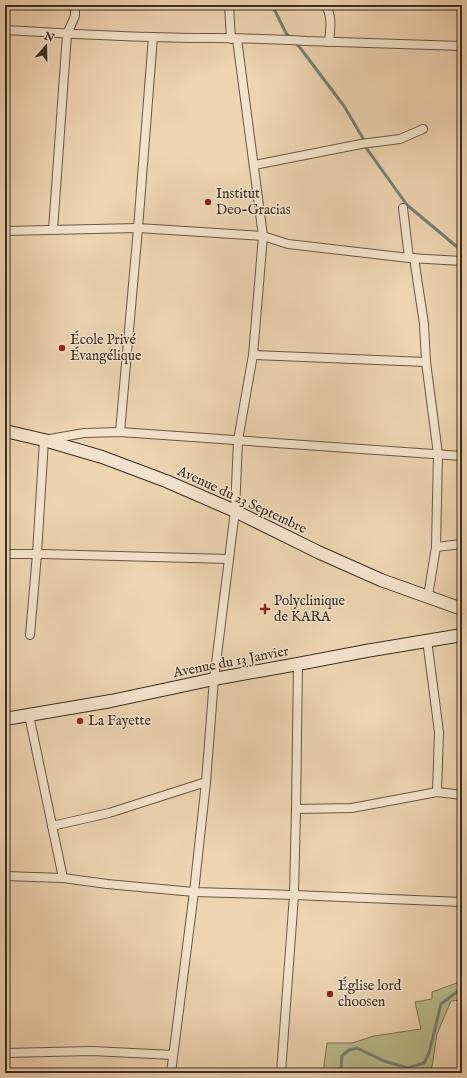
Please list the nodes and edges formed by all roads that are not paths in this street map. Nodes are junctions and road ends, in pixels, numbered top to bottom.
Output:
1 (75, 5) edge
2 (229, 5) edge
3 (325, 5) edge
4 (5, 30) edge
5 (67, 34) junction
6 (153, 37) junction
7 (234, 39) junction
8 (329, 42) junction
9 (462, 46) edge
10 (423, 129) dead end
11 (254, 165) junction
12 (403, 208) dead end
13 (138, 228) junction
14 (53, 230) junction
15 (5, 231) edge
16 (263, 236) junction
17 (412, 258) junction
18 (462, 261) edge
19 (253, 355) junction
20 (426, 362) junction
21 (5, 431) edge
22 (120, 432) junction
23 (44, 440) junction
24 (238, 440) junction
25 (438, 454) junction
26 (462, 456) edge
27 (235, 511) junction
28 (462, 544) edge
29 (436, 547) junction
30 (5, 554) edge
31 (37, 554) junction
32 (229, 559) junction
33 (428, 596) junction
34 (462, 609) edge
35 (462, 635) edge
36 (30, 636) dead end
37 (427, 640) junction
38 (298, 664) junction
39 (214, 679) junction
40 (29, 715) junction
41 (5, 719) edge
42 (206, 782) junction
43 (437, 792) junction
44 (462, 795) edge
45 (296, 809) junction
46 (52, 826) junction
47 (5, 876) edge
48 (63, 878) junction
49 (194, 892) junction
50 (294, 895) junction
51 (462, 902) edge
52 (5, 1053) edge
53 (173, 1054) junction
54 (171, 1073) edge
55 (281, 1073) edge

1 - 5 street
2 - 7 street
3 - 8 street
4 - 5 street
5 - 6 street
5 - 14 street
6 - 7 street
6 - 13 street
7 - 8 street
7 - 11 street
8 - 9 street
10 - 11 street
11 - 16 street
12 - 17 street
13 - 14 street
13 - 16 street
13 - 22 street
14 - 15 street
16 - 17 street
16 - 19 street
17 - 18 street
17 - 20 street
19 - 20 street
19 - 24 street
20 - 25 street
21 - 23 main road, Avenue du 23 Septembre
22 - 23 street
22 - 24 street
23 - 27 main road, Avenue du 23 Septembre
23 - 31 street
24 - 25 street
24 - 27 street
25 - 26 street
25 - 29 street
27 - 32 street
27 - 33 main road, Avenue du 23 Septembre
28 - 29 street
29 - 33 street
30 - 31 street
31 - 32 street
31 - 36 street
32 - 39 street
33 - 34 main road, Avenue du 23 Septembre
35 - 37 main road, Avenue du 13 Janvier
37 - 38 main road, Avenue du 13 Janvier
37 - 43 street
38 - 39 main road, Avenue du 13 Janvier
38 - 45 street
39 - 40 main road, Avenue du 13 Janvier
39 - 42 street
40 - 41 main road, Avenue du 13 Janvier
40 - 46 street
42 - 46 street
42 - 49 street
43 - 44 street
43 - 45 street
45 - 50 street
46 - 48 street
47 - 48 street
48 - 49 street
49 - 50 street
49 - 53 street
50 - 51 street
50 - 55 street
52 - 53 street
53 - 54 street

